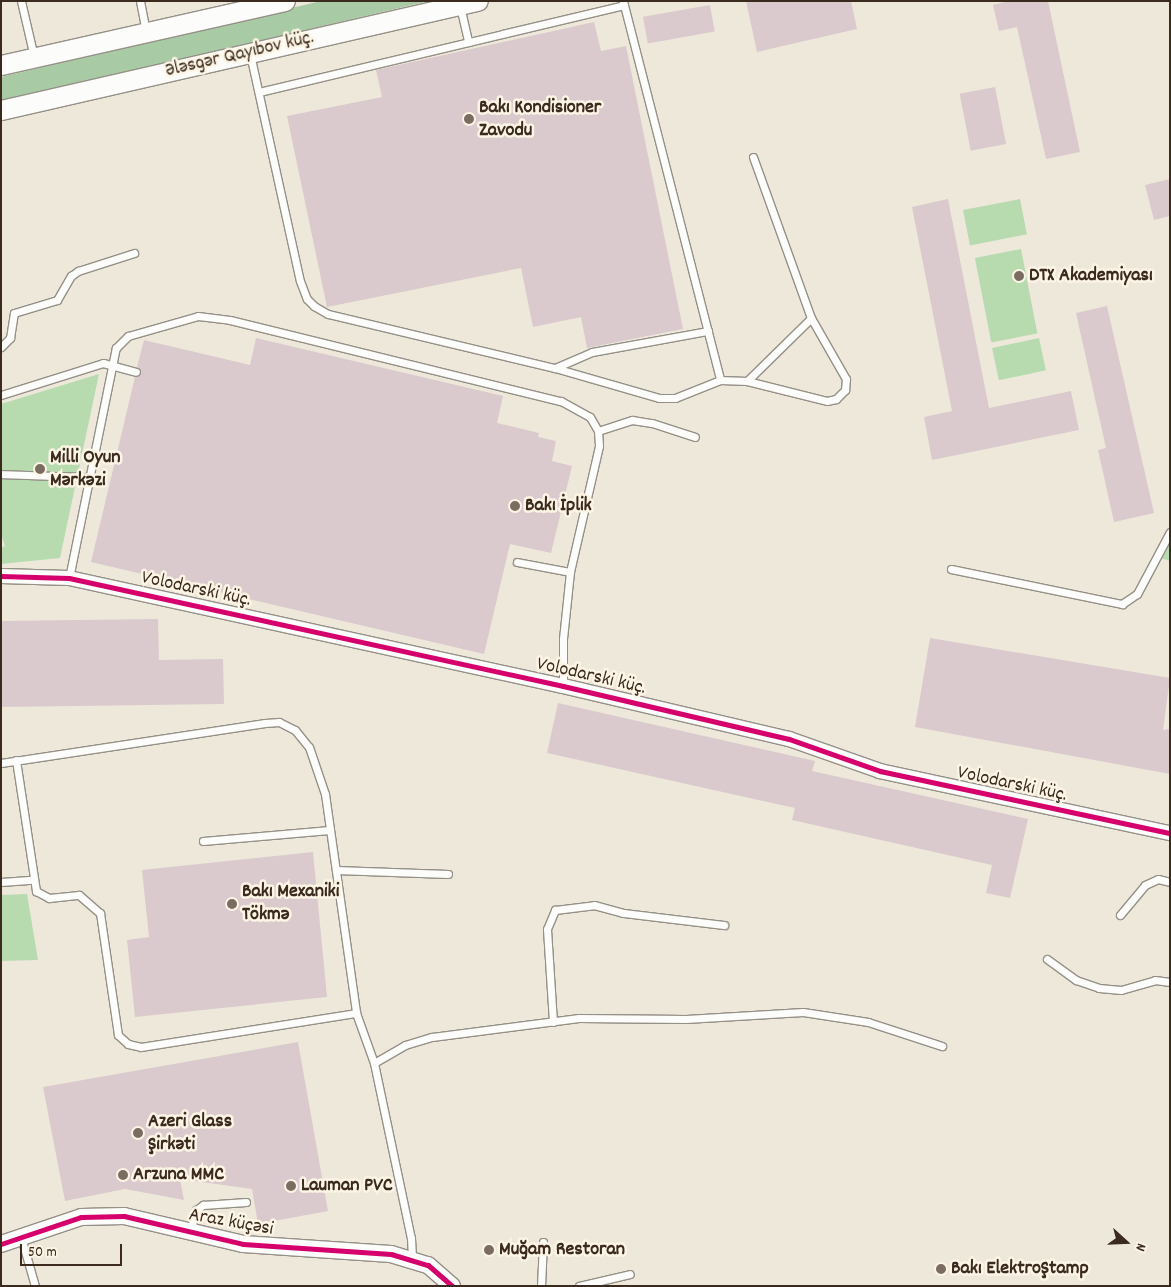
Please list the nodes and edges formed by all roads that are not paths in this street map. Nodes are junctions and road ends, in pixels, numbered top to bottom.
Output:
1 (20, 1) edge
2 (140, 1) edge
3 (285, 1) edge
4 (469, 3) edge
5 (624, 3) edge
6 (146, 33) junction
7 (468, 42) junction
8 (250, 52) junction
9 (34, 57) junction
10 (1, 65) edge
11 (259, 92) junction
12 (1, 110) edge
13 (753, 157) dead end
14 (134, 253) dead end
15 (811, 318) junction
16 (708, 331) junction
17 (1, 347) edge
18 (111, 363) junction
19 (555, 368) junction
20 (136, 372) dead end
21 (720, 380) junction
22 (747, 381) junction
23 (1, 395) edge
24 (598, 431) junction
25 (695, 438) dead end
26 (1, 474) edge
27 (88, 477) junction
28 (1170, 532) edge
29 (517, 562) dead end
30 (951, 569) dead end
31 (570, 572) junction
32 (1, 576) edge
33 (69, 578) junction
34 (563, 686) junction
35 (16, 760) junction
36 (1, 763) edge
37 (330, 830) junction
38 (1170, 833) edge
39 (203, 841) dead end
40 (336, 870) junction
41 (448, 874) dead end
42 (32, 880) junction
43 (1, 882) edge
44 (1170, 882) edge
45 (1120, 914) dead end
46 (724, 925) dead end
47 (1047, 959) dead end
48 (1170, 982) edge
49 (356, 1013) junction
50 (553, 1022) junction
51 (942, 1046) dead end
52 (374, 1063) junction
53 (246, 1202) dead end
54 (190, 1232) junction
55 (21, 1237) junction
56 (543, 1242) dead end
57 (1, 1244) edge
58 (412, 1259) junction
59 (630, 1274) dead end
60 (35, 1286) edge
61 (452, 1286) edge
62 (541, 1286) edge
63 (579, 1286) edge

1 - 9 lane
2 - 6 lane
3 - 6 main road
4 - 7 lane
4 - 8 main road, Ələsgər Qayıbov küç.
5 - 7 lane
5 - 16 lane
6 - 9 main road
7 - 11 lane
8 - 11 lane
8 - 12 main road, Ələsgər Qayıbov küç.
9 - 10 main road
11 - 19 lane
13 - 15 lane
14 - 17 lane
15 - 22 lane
15 - 22 lane
16 - 19 lane
16 - 21 lane
18 - 20 lane
18 - 23 lane
18 - 24 lane
18 - 27 lane
19 - 21 lane
21 - 22 lane
24 - 25 lane
24 - 31 lane
26 - 27 lane
27 - 33 lane
28 - 30 lane
29 - 31 lane
31 - 34 lane
32 - 33 street, Volodarski küç.
33 - 34 street, Volodarski küç.
34 - 38 street, Volodarski küç.
35 - 36 lane
35 - 37 lane
35 - 42 lane
37 - 39 lane
37 - 40 lane
40 - 41 lane
40 - 49 lane
42 - 43 lane
42 - 49 lane
44 - 45 lane
46 - 50 lane
47 - 48 lane
49 - 52 lane
50 - 51 lane
50 - 52 lane
52 - 58 lane
53 - 54 lane
54 - 55 street, Araz küçəsi
54 - 58 street, Araz küçəsi
55 - 57 street, Araz küçəsi
55 - 60 lane
56 - 62 lane
58 - 61 street, Araz küçəsi
59 - 63 lane

